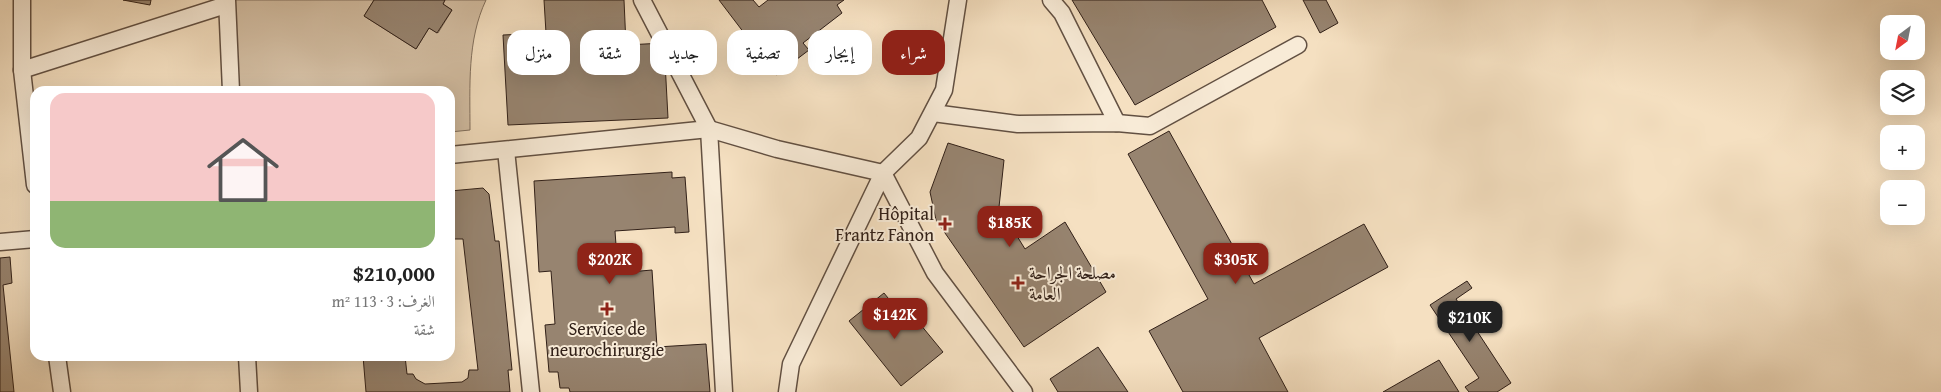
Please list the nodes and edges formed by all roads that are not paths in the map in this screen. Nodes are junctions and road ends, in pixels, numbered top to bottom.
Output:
1 (22, 0) edge
2 (642, 0) edge
3 (958, 0) edge
4 (1052, 0) edge
5 (226, 2) edge
6 (1298, 45) dead end
7 (22, 70) junction
8 (231, 86) edge
9 (932, 113) junction
10 (1117, 123) junction
11 (709, 129) junction
12 (30, 141) edge
13 (506, 150) junction
14 (455, 154) edge
15 (883, 173) junction
16 (30, 239) edge
17 (0, 242) edge
18 (58, 361) edge
19 (247, 361) edge
20 (62, 392) edge
21 (250, 392) edge
22 (531, 392) edge
23 (724, 392) edge
24 (786, 392) edge
25 (1024, 392) edge

1 - 7 lane
2 - 11 lane
3 - 9 lane
4 - 10 lane
5 - 7 lane
5 - 8 lane
6 - 10 lane
7 - 12 lane
9 - 10 lane
9 - 15 lane
11 - 13 lane
11 - 15 lane
11 - 23 lane
13 - 14 lane
13 - 22 lane
15 - 24 lane
15 - 25 lane
16 - 17 lane
18 - 20 lane
19 - 21 lane

